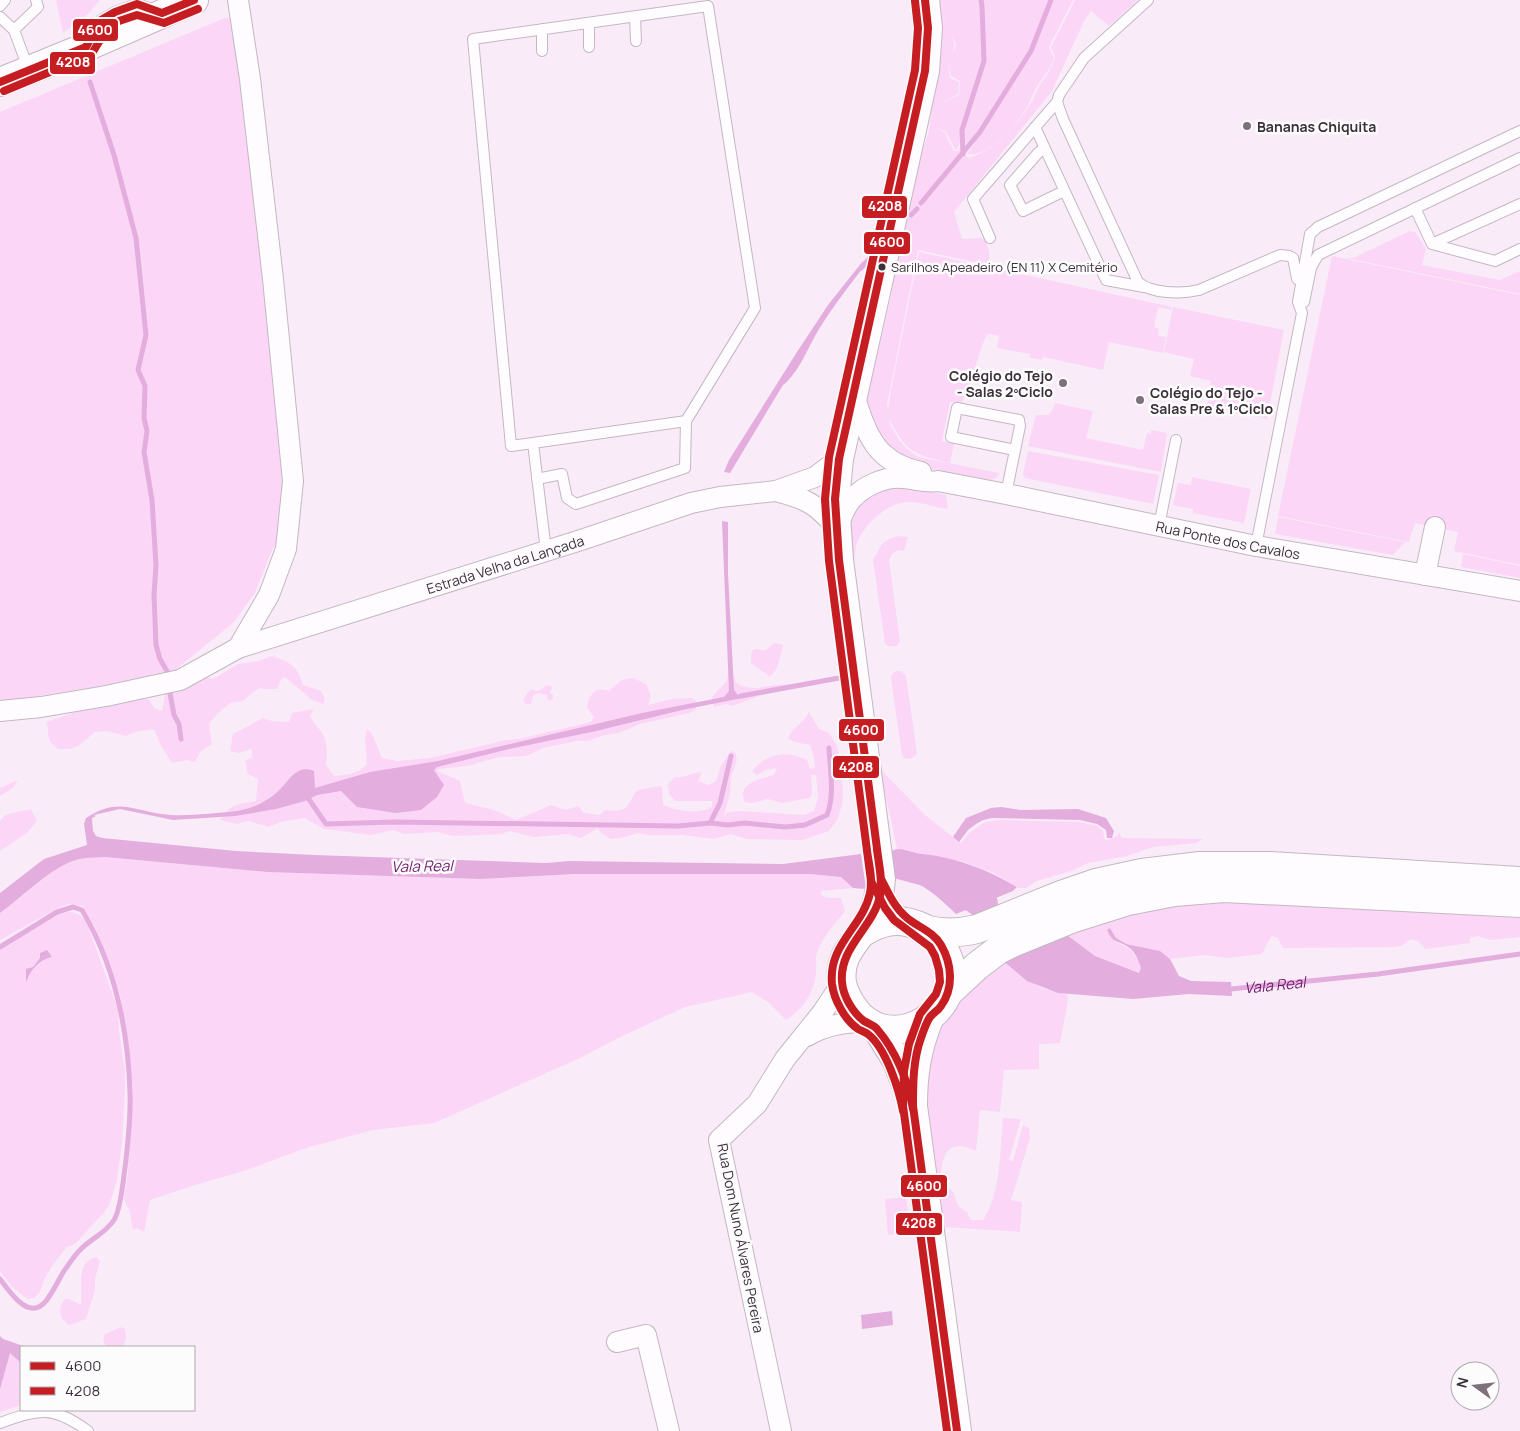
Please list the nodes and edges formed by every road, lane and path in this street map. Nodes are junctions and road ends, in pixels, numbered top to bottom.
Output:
1 (5, 0) edge
2 (36, 0) edge
3 (194, 0) edge
4 (238, 0) edge
5 (925, 0) edge
6 (1148, 0) edge
7 (0, 6) edge
8 (0, 17) edge
9 (634, 17) junction
10 (589, 23) junction
11 (542, 29) junction
12 (14, 30) junction
13 (636, 41) dead end
14 (589, 47) dead end
15 (542, 51) dead end
16 (28, 69) junction
17 (0, 82) edge
18 (1057, 102) junction
19 (1035, 127) junction
20 (1520, 131) edge
21 (1044, 148) junction
22 (1520, 158) edge
23 (1064, 191) junction
24 (1520, 204) edge
25 (1415, 208) junction
26 (990, 238) dead end
27 (1432, 244) junction
28 (1520, 249) edge
29 (1318, 255) junction
30 (1289, 256) junction
31 (1305, 256) junction
32 (1144, 287) junction
33 (1302, 295) junction
34 (854, 394) junction
35 (686, 421) junction
36 (1176, 440) dead end
37 (533, 443) junction
38 (1015, 450) junction
39 (839, 459) junction
40 (537, 479) junction
41 (938, 481) junction
42 (776, 491) junction
43 (1006, 494) junction
44 (1159, 526) junction
45 (1435, 527) dead end
46 (837, 528) junction
47 (1256, 546) junction
48 (546, 551) junction
49 (1425, 575) junction
50 (1520, 591) edge
51 (238, 648) junction
52 (0, 710) edge
53 (881, 879) junction
54 (1520, 881) edge
55 (1520, 902) edge
56 (920, 926) junction
57 (860, 934) junction
58 (842, 983) junction
59 (948, 993) junction
60 (929, 1019) junction
61 (870, 1024) junction
62 (799, 1041) junction
63 (913, 1106) junction
64 (617, 1342) dead end
65 (0, 1423) edge
66 (88, 1431) edge
67 (669, 1431) edge
68 (781, 1431) edge
69 (957, 1431) edge

1 - 7 lane
2 - 12 lane
3 - 16 main road
4 - 51 street
5 - 34 main road
6 - 18 lane
8 - 12 lane
9 - 10 lane
9 - 13 lane
9 - 35 lane
10 - 11 lane
10 - 14 lane
11 - 15 lane
11 - 37 lane
12 - 16 lane
16 - 17 main road
18 - 19 lane
18 - 32 lane
19 - 21 lane
19 - 26 lane
20 - 31 lane
21 - 23 lane
21 - 23 lane
22 - 25 lane
23 - 32 lane
24 - 27 lane
25 - 27 lane
25 - 29 lane
27 - 28 lane
29 - 31 lane
29 - 33 lane
30 - 31 lane
30 - 32 lane
30 - 33 lane
31 - 33 lane
33 - 47 lane
34 - 39 main road
34 - 41 street
35 - 37 lane
35 - 40 lane
36 - 44 lane
37 - 40 lane
38 - 38 lane
38 - 43 lane
39 - 42 street, Estrada Velha da Lançada
39 - 46 main road
40 - 48 lane
41 - 43 street, Rua Ponte dos Cavalos
41 - 46 street
42 - 46 street, Estrada Velha da Lançada
42 - 48 street, Estrada Velha da Lançada
43 - 44 street, Rua Ponte dos Cavalos
44 - 47 street, Rua Ponte dos Cavalos
45 - 49 street
46 - 53 main road
47 - 49 street, Rua Ponte dos Cavalos
48 - 51 street, Estrada Velha da Lançada
49 - 50 street, Rua Ponte dos Cavalos
51 - 52 street, Estrada Velha da Lançada
53 - 56 main road
53 - 57 main road
54 - 56 main road
55 - 59 main road
56 - 57 main road
56 - 59 main road
57 - 58 main road
58 - 61 main road
58 - 62 street, Rua Dom Nuno Álvares Pereira
59 - 60 main road
60 - 61 main road
60 - 63 main road
61 - 62 street, Rua Dom Nuno Álvares Pereira
61 - 63 main road
62 - 68 street, Rua Dom Nuno Álvares Pereira
63 - 69 main road
64 - 67 street
65 - 66 lane

